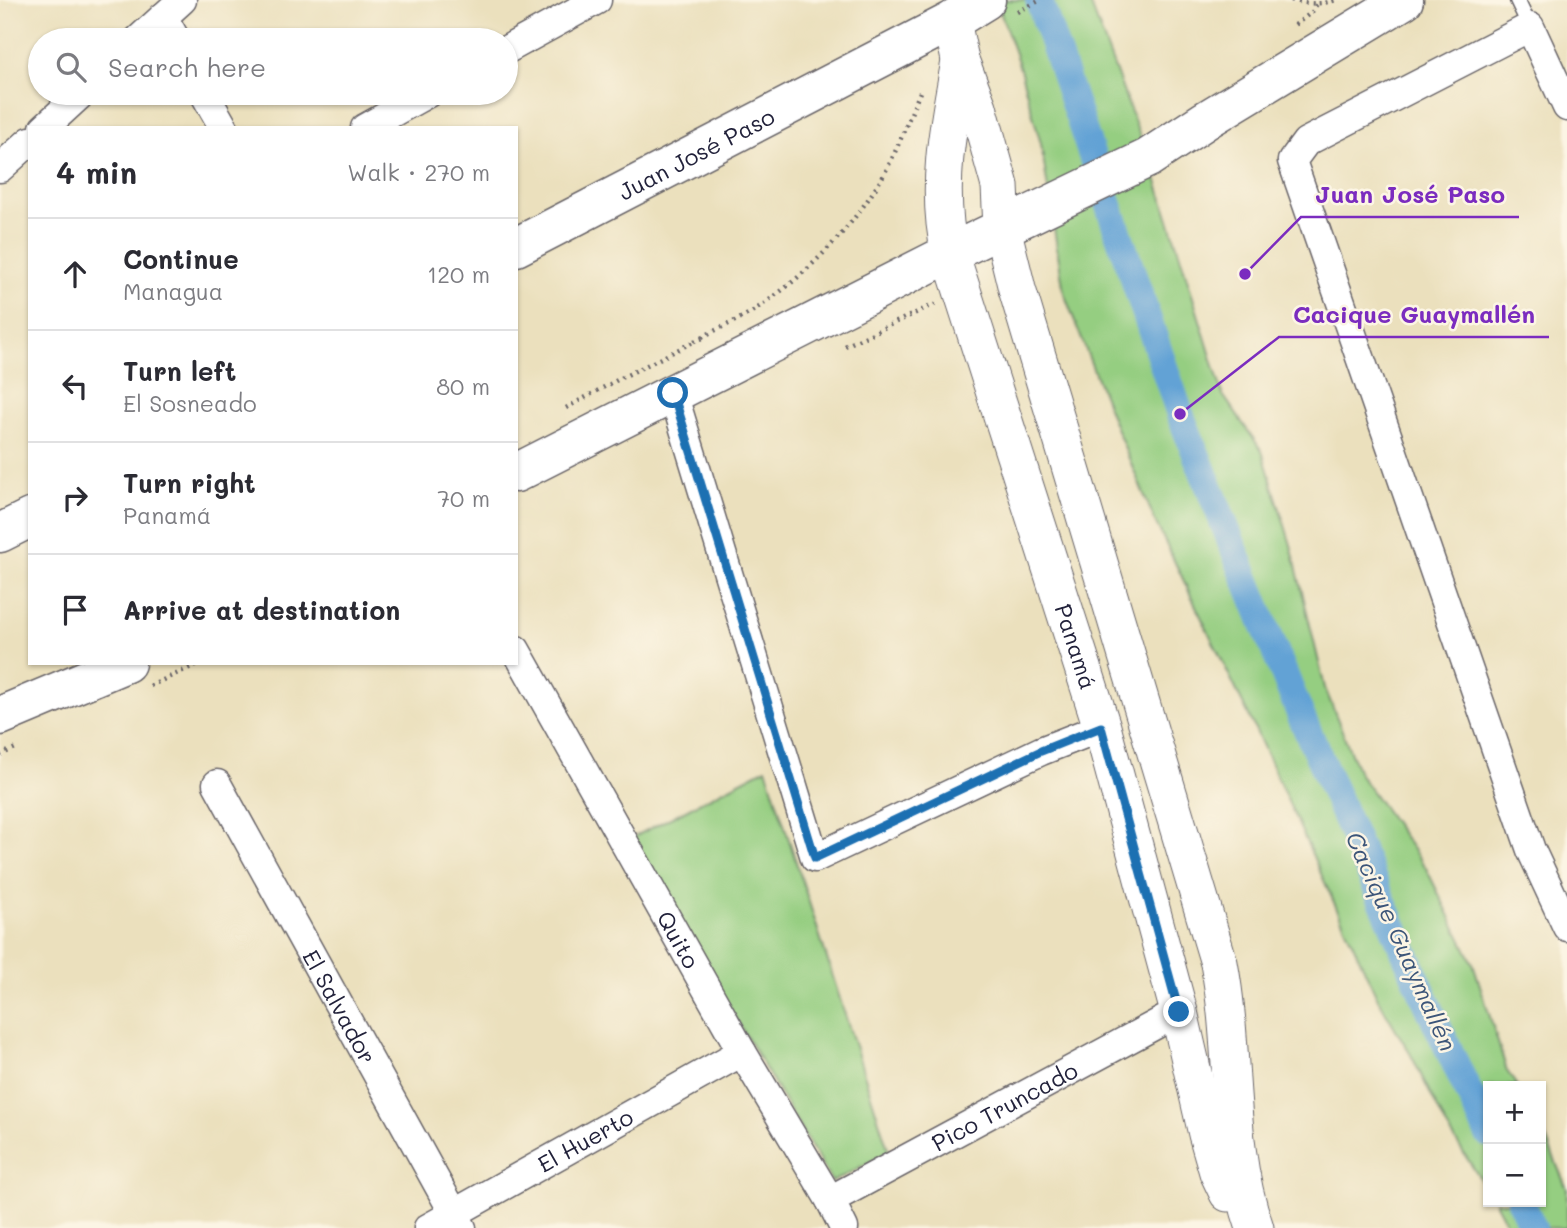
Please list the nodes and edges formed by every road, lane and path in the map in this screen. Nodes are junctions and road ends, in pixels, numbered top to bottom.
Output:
1 (597, 0) edge
2 (1041, 0) edge
3 (1291, 0) edge
4 (1336, 0) edge
5 (1404, 0) edge
6 (1517, 0) edge
7 (999, 7) edge
8 (950, 11) edge
9 (1530, 27) junction
10 (518, 43) edge
11 (960, 61) junction
12 (926, 84) dead end
13 (69, 105) edge
14 (211, 105) edge
15 (406, 105) edge
16 (1567, 107) edge
17 (46, 126) edge
18 (223, 126) edge
19 (369, 126) edge
20 (28, 143) edge
21 (0, 167) edge
22 (1002, 228) junction
23 (518, 246) edge
24 (950, 253) junction
25 (673, 393) junction
26 (562, 410) dead end
27 (518, 472) edge
28 (28, 520) edge
29 (0, 533) edge
30 (518, 654) edge
31 (121, 665) edge
32 (0, 716) edge
33 (1101, 727) junction
34 (217, 783) dead end
35 (1567, 927) edge
36 (1179, 1012) junction
37 (743, 1052) junction
38 (830, 1199) junction
39 (458, 1220) edge
40 (428, 1228) edge
41 (844, 1228) edge
42 (1246, 1228) edge
43 (1255, 1228) edge

1 - 10 street
2 - 7 path
3 - 4 path
5 - 22 highway
6 - 9 lane
7 - 8 highway, Juan José Paso
8 - 11 street, Panamá
8 - 23 highway, Juan José Paso
9 - 16 street
9 - 35 street
11 - 22 street, Panamá
11 - 24 street, Panamá
12 - 26 path
13 - 17 street
14 - 18 street
15 - 19 street
20 - 21 street
22 - 24 highway
22 - 43 street, Panamá
24 - 25 highway
24 - 33 street, Panamá
25 - 27 highway
25 - 33 street
28 - 29 highway
30 - 37 street, Quito
31 - 32 highway
33 - 36 street, Panamá
34 - 39 street, El Salvador
36 - 38 street, Pico Truncado
36 - 42 street, Panamá
37 - 38 street, Quito
37 - 39 street, El Huerto
38 - 41 street, Quito
39 - 40 street, El Huerto

